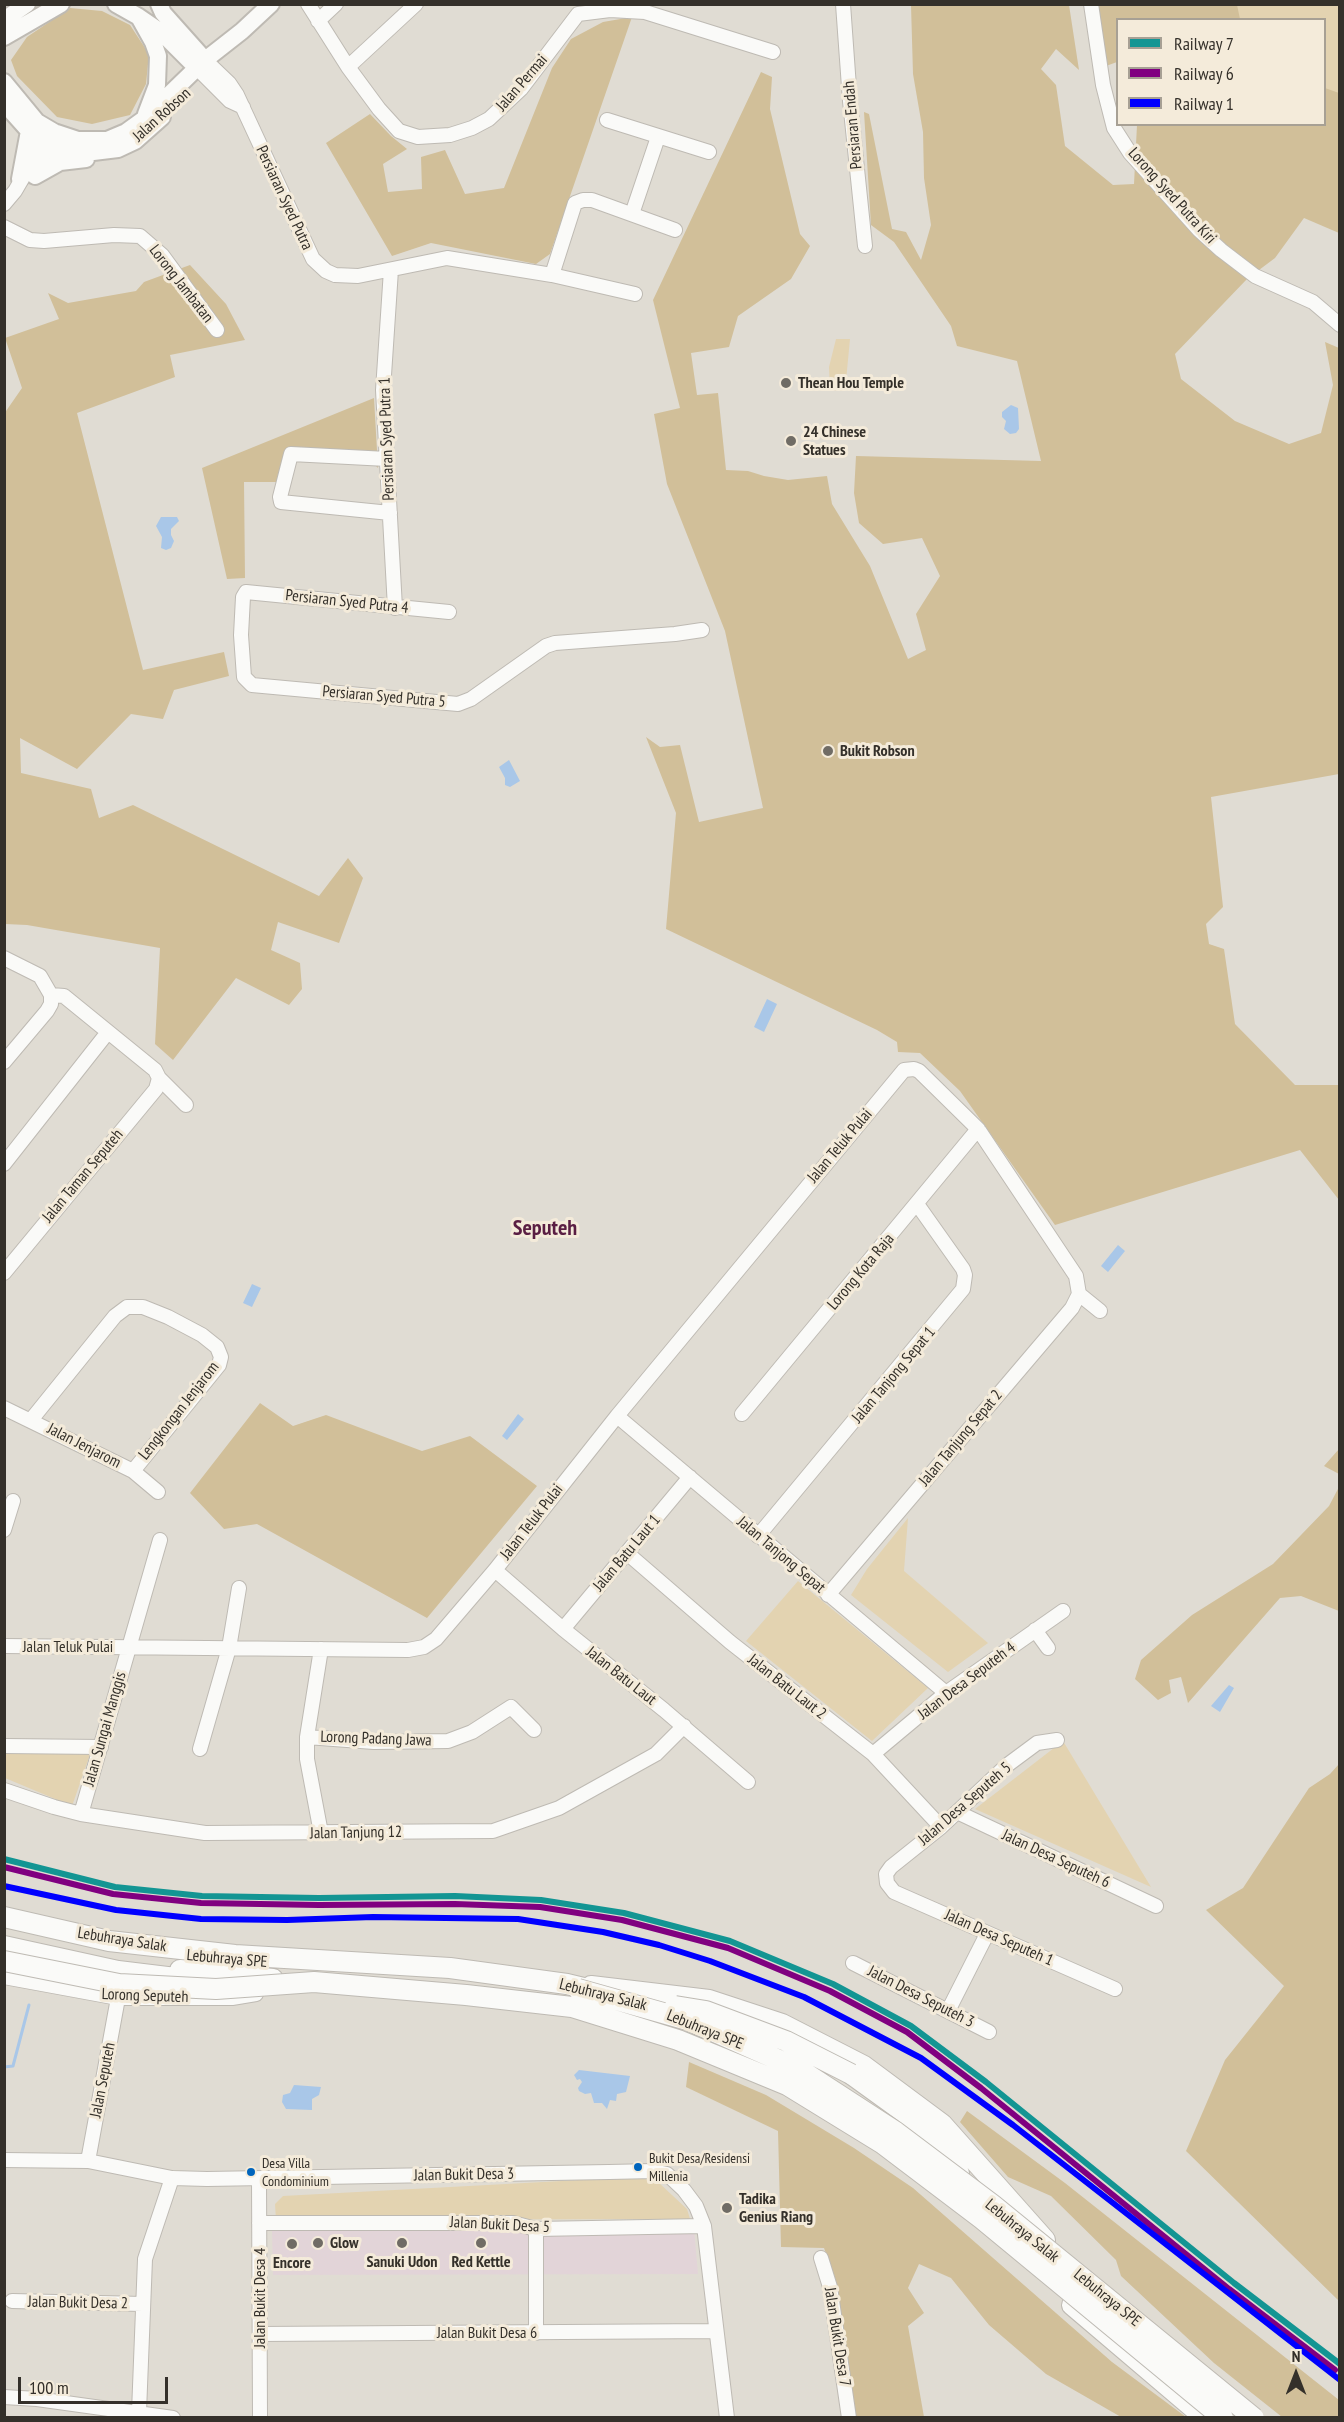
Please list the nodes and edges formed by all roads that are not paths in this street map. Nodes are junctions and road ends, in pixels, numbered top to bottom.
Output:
1 (27, 4) edge
2 (61, 4) edge
3 (116, 4) edge
4 (159, 4) edge
5 (271, 4) edge
6 (308, 4) edge
7 (336, 4) edge
8 (416, 4) edge
9 (843, 4) edge
10 (1091, 4) edge
11 (646, 8) edge
12 (577, 9) edge
13 (140, 17) junction
14 (4, 20) edge
15 (318, 21) junction
16 (242, 31) junction
17 (182, 35) junction
18 (4, 37) edge
19 (225, 43) junction
20 (773, 52) dead end
21 (348, 67) junction
22 (205, 68) junction
23 (4, 82) edge
24 (7, 108) edge
25 (144, 119) junction
26 (607, 120) dead end
27 (33, 126) junction
28 (658, 137) junction
29 (78, 140) junction
30 (50, 143) junction
31 (118, 149) junction
32 (709, 152) dead end
33 (14, 191) edge
34 (632, 214) junction
35 (4, 227) edge
36 (675, 230) dead end
37 (865, 246) dead end
38 (391, 270) junction
39 (552, 275) junction
40 (635, 294) dead end
41 (1340, 326) edge
42 (217, 330) dead end
43 (387, 459) junction
44 (390, 513) junction
45 (246, 592) joint
46 (395, 608) junction
47 (449, 612) dead end
48 (702, 630) dead end
49 (4, 958) edge
50 (51, 995) junction
51 (108, 1032) junction
52 (4, 1062) edge
53 (159, 1078) junction
54 (186, 1104) dead end
55 (978, 1129) junction
56 (4, 1164) edge
57 (917, 1204) junction
58 (4, 1274) edge
59 (1079, 1294) junction
60 (1100, 1311) dead end
61 (4, 1408) edge
62 (742, 1414) dead end
63 (617, 1416) junction
64 (31, 1420) junction
65 (133, 1471) junction
66 (690, 1477) junction
67 (158, 1492) dead end
68 (13, 1502) dead end
69 (4, 1530) edge
70 (758, 1536) junction
71 (160, 1540) dead end
72 (627, 1553) junction
73 (495, 1570) junction
74 (239, 1588) dead end
75 (828, 1594) junction
76 (1063, 1611) dead end
77 (563, 1629) junction
78 (1035, 1630) junction
79 (4, 1646) edge
80 (128, 1647) junction
81 (229, 1648) junction
82 (1048, 1648) dead end
83 (321, 1649) junction
84 (946, 1693) junction
85 (684, 1726) junction
86 (534, 1730) dead end
87 (307, 1737) junction
88 (1057, 1740) dead end
89 (4, 1746) edge
90 (101, 1747) junction
91 (200, 1749) dead end
92 (873, 1754) junction
93 (748, 1782) dead end
94 (4, 1790) edge
95 (957, 1812) junction
96 (81, 1814) junction
97 (940, 1827) junction
98 (321, 1833) junction
99 (887, 1883) joint
100 (1156, 1906) dead end
101 (4, 1917) edge
102 (4, 1923) edge
103 (987, 1934) junction
104 (4, 1936) edge
105 (4, 1946) edge
106 (4, 1961) edge
107 (853, 1963) dead end
108 (4, 1977) edge
109 (314, 1982) junction
110 (572, 1986) junction
111 (287, 1987) junction
112 (1115, 1989) dead end
113 (118, 1998) junction
114 (948, 2011) junction
115 (989, 2032) dead end
116 (4, 2160) edge
117 (88, 2161) junction
118 (172, 2178) junction
119 (260, 2179) junction
120 (980, 2197) junction
121 (260, 2223) junction
122 (704, 2226) junction
123 (536, 2229) junction
124 (821, 2258) dead end
125 (1066, 2265) junction
126 (12, 2301) dead end
127 (143, 2304) junction
128 (715, 2331) junction
129 (536, 2333) junction
130 (260, 2334) junction
131 (4, 2397) edge
132 (139, 2412) junction
133 (173, 2418) edge
134 (260, 2418) edge
135 (727, 2418) edge
136 (849, 2418) edge
137 (1205, 2418) edge
138 (1223, 2418) edge
139 (1255, 2418) edge

1 - 14 main road
2 - 18 main road
3 - 13 main road
4 - 17 main road
5 - 16 main road, Jalan Robson
6 - 15 street, Jalan Permai
7 - 15 street
8 - 21 street
9 - 37 street, Persiaran Endah
10 - 41 street, Lorong Syed Putra Kiri
11 - 12 street, Jalan Permai
11 - 20 street, Jalan Permai
12 - 21 street, Jalan Permai
13 - 22 main road
13 - 25 main road
15 - 21 street, Jalan Permai
16 - 19 main road, Jalan Robson
16 - 22 main road, Jalan Robson
17 - 19 main road
17 - 22 main road
19 - 22 main road, Jalan Robson
22 - 25 main road, Jalan Robson
22 - 31 main road, Jalan Robson
22 - 38 street, Persiaran Syed Putra
23 - 27 main road, Jalan Robson
24 - 27 main road, Jalan Robson
25 - 29 main road, Jalan Robson
26 - 28 street
27 - 29 main road, Jalan Robson
27 - 30 main road, Jalan Robson
27 - 33 main road
28 - 32 street
28 - 34 street
29 - 30 main road
30 - 31 main road, Jalan Robson
30 - 33 street
31 - 33 main road
34 - 36 street
34 - 39 street
35 - 42 street, Lorong Jambatan
38 - 39 street, Persiaran Syed Putra
38 - 43 street, Persiaran Syed Putra 1
39 - 40 street, Persiaran Syed Putra
43 - 44 street, Persiaran Syed Putra 1
43 - 44 street
44 - 46 street, Persiaran Syed Putra 1
45 - 46 street, Persiaran Syed Putra 4
45 - 48 street, Persiaran Syed Putra 5
46 - 47 street, Persiaran Syed Putra 4
49 - 50 street
50 - 51 street
50 - 52 street
51 - 53 street
51 - 56 street
53 - 54 street
53 - 58 street, Jalan Taman Seputeh
55 - 57 street, Lorong Kota Raja
55 - 59 street
55 - 63 street, Jalan Teluk Pulai
57 - 62 street, Lorong Kota Raja
57 - 70 street, Jalan Tanjong Sepat 1
59 - 60 street
59 - 75 street, Jalan Tanjung Sepat 2
61 - 64 street, Jalan Jenjarom
63 - 66 street, Jalan Tanjong Sepat
63 - 73 street, Jalan Teluk Pulai
64 - 65 street, Jalan Jenjarom
64 - 65 street, Lengkongan Jenjarom
65 - 67 street, Jalan Jenjarom
66 - 70 street, Jalan Tanjong Sepat
66 - 72 street, Jalan Batu Laut 1
68 - 69 street
70 - 75 street, Jalan Tanjong Sepat
71 - 80 street, Jalan Sungai Manggis
72 - 77 street, Jalan Batu Laut 1
72 - 92 street, Jalan Batu Laut 2
73 - 77 street, Jalan Batu Laut
73 - 83 street, Jalan Teluk Pulai
74 - 81 street
75 - 84 street, Jalan Tanjong Sepat
76 - 78 street, Jalan Desa Seputeh 4
77 - 85 street, Jalan Batu Laut
78 - 82 street
78 - 84 street, Jalan Desa Seputeh 4
79 - 80 street, Jalan Teluk Pulai
80 - 81 street, Jalan Teluk Pulai
80 - 90 street, Jalan Sungai Manggis
81 - 83 street, Jalan Teluk Pulai
81 - 91 street
83 - 87 street
84 - 92 street, Jalan Desa Seputeh 4
85 - 93 street, Jalan Batu Laut
85 - 98 street, Jalan Tanjung 12
86 - 87 street, Lorong Padang Jawa
87 - 98 street
88 - 95 street, Jalan Desa Seputeh 5
89 - 90 street
90 - 96 street, Jalan Sungai Manggis
92 - 97 street, Jalan Batu Laut 2
94 - 96 street, Jalan Tanjung 12
95 - 97 street, Jalan Desa Seputeh 5
95 - 100 street, Jalan Desa Seputeh 6
96 - 98 street, Jalan Tanjung 12
97 - 99 street, Jalan Desa Seputeh 5
99 - 103 street, Jalan Desa Seputeh 1
101 - 110 highway, Lebuhraya Salak
102 - 110 highway, Lebuhraya SPE
103 - 112 street, Jalan Desa Seputeh 1
103 - 114 street
104 - 109 highway, Lebuhraya SPE, bridge
105 - 111 highway, Lebuhraya Salak
106 - 109 highway, bridge
107 - 114 street, Jalan Desa Seputeh 3
108 - 113 street, Lorong Seputeh
109 - 138 highway, Lebuhraya SPE, bridge
110 - 120 highway, Lebuhraya Salak
110 - 120 highway, bridge
110 - 125 highway, Lebuhraya SPE, bridge
110 - 125 highway, bridge
111 - 113 street, Lorong Seputeh
111 - 137 highway, Lebuhraya Salak
113 - 117 street, Jalan Seputeh
114 - 115 street, Jalan Desa Seputeh 3
116 - 117 street, Jalan Bukit Desa 3
117 - 118 street, Jalan Bukit Desa 3
118 - 119 street, Jalan Bukit Desa 3
118 - 127 street
119 - 121 street, Jalan Bukit Desa 4
119 - 122 street, Jalan Bukit Desa 3
120 - 139 highway, Lebuhraya Salak
121 - 123 street, Jalan Bukit Desa 5
121 - 130 street, Jalan Bukit Desa 4
122 - 123 street, Jalan Bukit Desa 5
122 - 128 street, Jalan Bukit Desa 3
123 - 129 street
124 - 136 street, Jalan Bukit Desa 7
125 - 139 highway, Lebuhraya SPE, bridge
126 - 127 street, Jalan Bukit Desa 2
127 - 132 street
128 - 129 street, Jalan Bukit Desa 6
128 - 135 street, Jalan Bukit Desa 3
129 - 130 street, Jalan Bukit Desa 6
130 - 134 street, Jalan Bukit Desa 4
131 - 132 street
132 - 133 street

